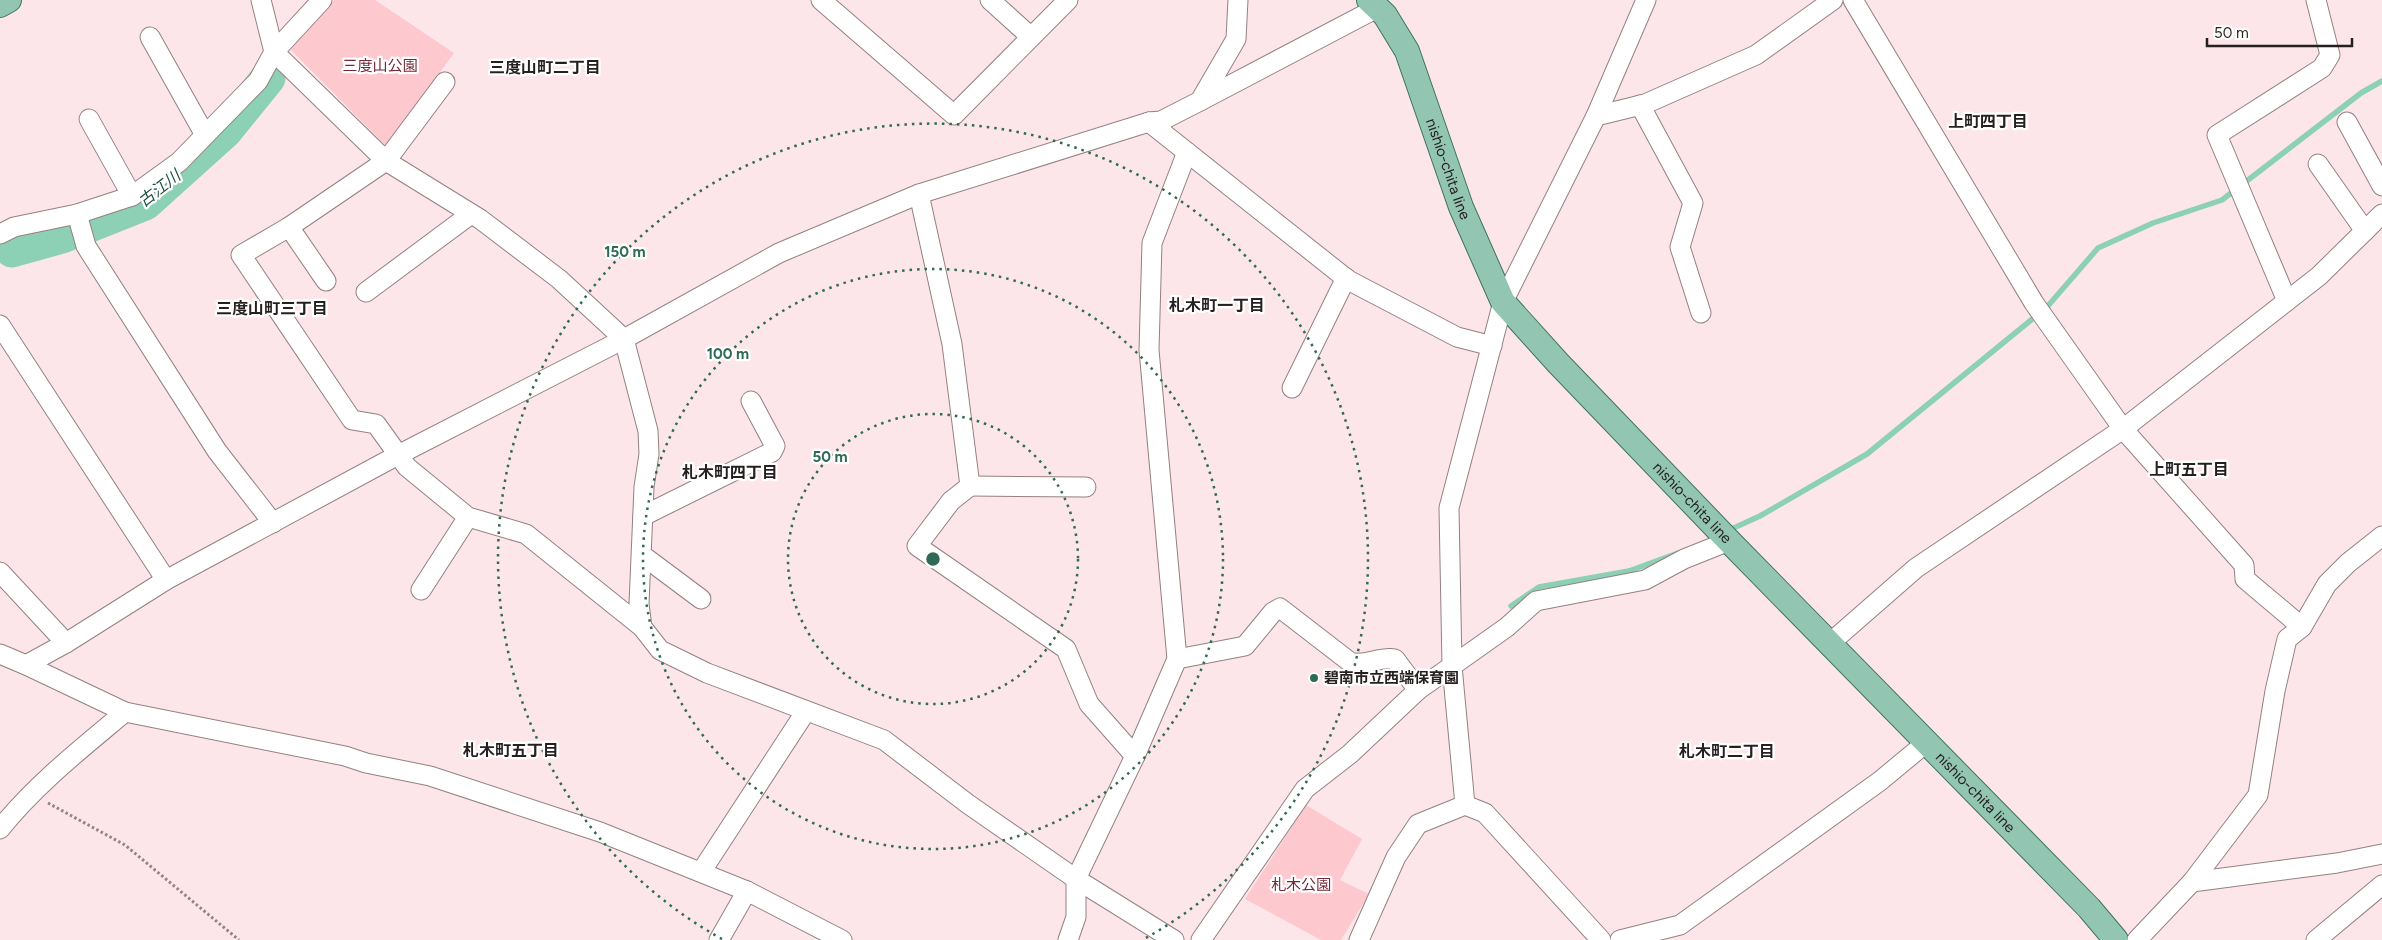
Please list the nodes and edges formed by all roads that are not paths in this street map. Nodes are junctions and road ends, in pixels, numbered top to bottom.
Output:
1 (9, 0) edge
2 (261, 0) edge
3 (322, 0) edge
4 (821, 0) edge
5 (990, 0) edge
6 (1068, 0) edge
7 (1238, 0) edge
8 (1646, 0) edge
9 (1833, 0) edge
10 (1853, 0) edge
11 (2316, 0) edge
12 (1373, 4) edge
13 (0, 5) edge
14 (150, 37) dead end
15 (1031, 37) junction
16 (274, 52) junction
17 (445, 82) dead end
18 (1200, 101) junction
19 (1640, 105) junction
20 (1596, 116) junction
21 (89, 119) dead end
22 (1149, 122) junction
23 (2346, 122) dead end
24 (204, 135) junction
25 (1187, 152) junction
26 (386, 161) junction
27 (2318, 164) dead end
28 (2382, 186) edge
29 (919, 194) junction
30 (132, 196) junction
31 (471, 214) junction
32 (2382, 214) edge
33 (77, 215) junction
34 (289, 227) junction
35 (1, 230) edge
36 (2365, 231) junction
37 (1346, 278) junction
38 (326, 281) dead end
39 (366, 292) dead end
40 (2287, 300) junction
41 (1503, 302) junction
42 (1701, 313) dead end
43 (0, 325) edge
44 (624, 338) junction
45 (1492, 346) junction
46 (1292, 388) dead end
47 (751, 401) dead end
48 (2123, 429) junction
49 (398, 455) junction
50 (970, 486) junction
51 (1086, 487) dead end
52 (468, 516) junction
53 (643, 516) junction
54 (274, 523) junction
55 (2382, 536) edge
56 (1729, 541) junction
57 (642, 555) junction
58 (0, 572) edge
59 (166, 580) junction
60 (421, 590) dead end
61 (701, 599) dead end
62 (642, 627) junction
63 (2302, 627) junction
64 (66, 643) junction
65 (1829, 644) junction
66 (0, 654) edge
67 (1178, 659) junction
68 (26, 665) junction
69 (1452, 666) junction
70 (1418, 690) junction
71 (806, 711) junction
72 (125, 712) junction
73 (1927, 742) junction
74 (1135, 756) junction
75 (1465, 804) junction
76 (0, 829) edge
77 (2382, 854) edge
78 (702, 872) junction
79 (1076, 879) junction
80 (2192, 882) junction
81 (2382, 885) edge
82 (747, 891) junction
83 (719, 940) edge
84 (842, 940) edge
85 (1068, 940) edge
86 (1174, 940) edge
87 (1201, 940) edge
88 (1359, 940) edge
89 (1601, 940) edge
90 (1620, 940) edge
91 (2116, 940) edge
92 (2137, 940) edge
93 (2316, 940) edge

1 - 13 main road
2 - 16 street
3 - 16 street
4 - 15 street
5 - 15 street
6 - 15 street
7 - 18 street
8 - 20 street
9 - 19 street
10 - 48 street
11 - 40 street
12 - 18 street
12 - 41 main road, nishio-chita line
14 - 24 street
16 - 24 street
16 - 26 street
17 - 26 street
18 - 22 street
19 - 20 street
19 - 42 street
20 - 41 street
21 - 30 street
22 - 25 street
22 - 29 street
23 - 28 street
24 - 30 street
25 - 37 street
25 - 67 street
26 - 31 street
26 - 34 street
27 - 36 street
29 - 44 street
29 - 50 street
30 - 33 street
31 - 39 street
31 - 44 street
32 - 36 street
33 - 35 street
33 - 54 street
34 - 38 street
34 - 49 street
36 - 40 street
37 - 45 street
37 - 46 street
40 - 48 street
41 - 45 street
41 - 56 main road, nishio-chita line
43 - 59 street
44 - 49 street
44 - 53 street
45 - 69 street
47 - 53 street
48 - 63 street
48 - 65 street
49 - 52 street
49 - 54 street
50 - 51 street
50 - 74 street
52 - 60 street
52 - 62 street
53 - 57 street
54 - 59 street
55 - 63 street
56 - 65 main road, nishio-chita line
56 - 69 street
57 - 61 street
57 - 62 street
58 - 64 street
59 - 64 street
62 - 71 street
63 - 80 street
64 - 68 street
65 - 73 main road, nishio-chita line
66 - 68 street
67 - 70 street
67 - 74 street
68 - 72 street
69 - 70 street
69 - 75 street
70 - 87 street
71 - 78 street
71 - 79 street
72 - 76 street
72 - 78 street
73 - 90 street
73 - 91 main road, nishio-chita line
74 - 79 street
75 - 88 street
75 - 89 street
77 - 80 street
78 - 82 street
79 - 85 street
79 - 86 street
80 - 92 street
81 - 93 street
82 - 83 street
82 - 84 street

